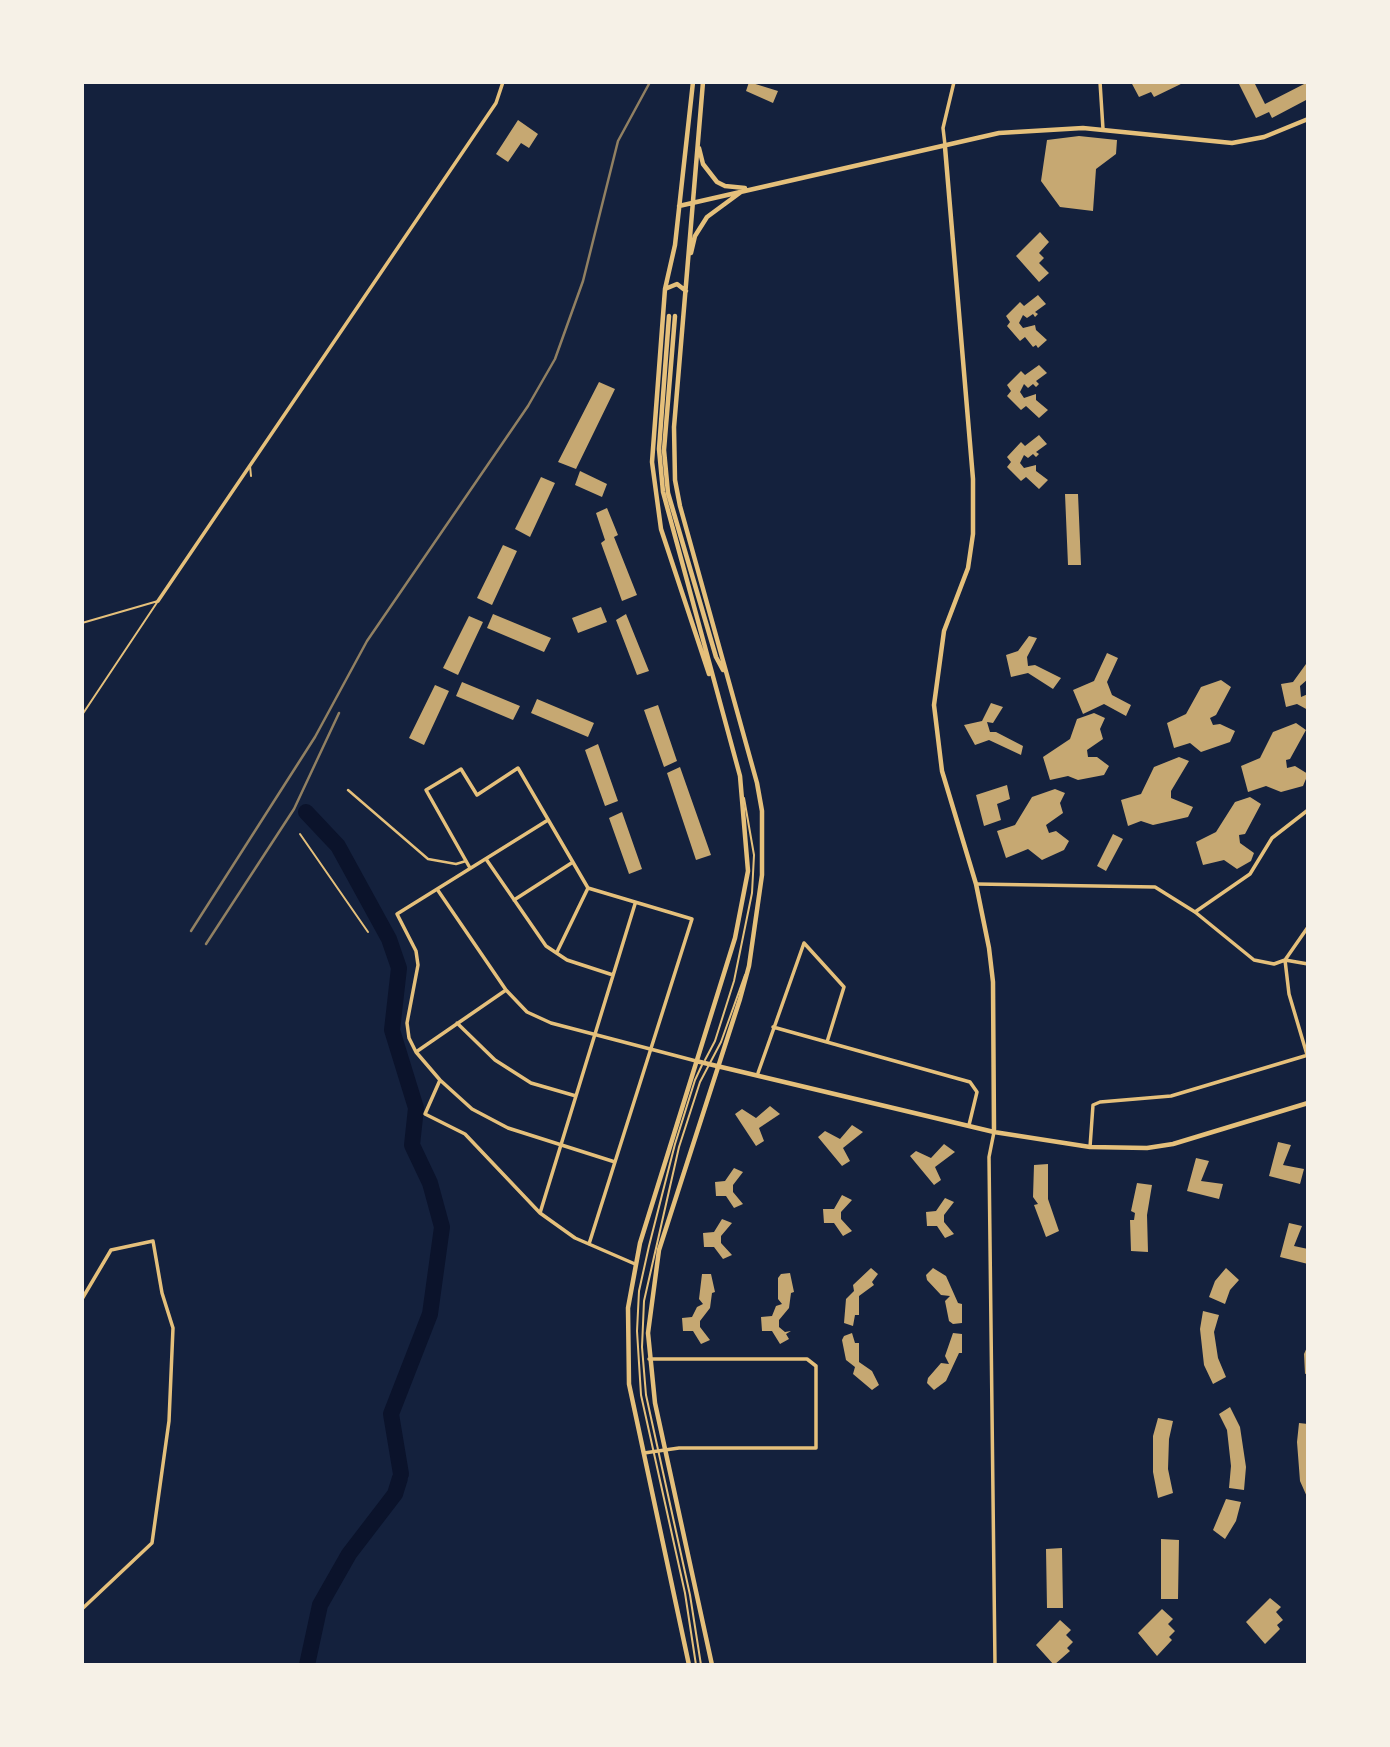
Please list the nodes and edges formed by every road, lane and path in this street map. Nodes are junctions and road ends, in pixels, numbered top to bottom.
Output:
1 (503, 82) edge
2 (693, 82) edge
3 (704, 82) edge
4 (954, 82) edge
5 (1100, 82) edge
6 (1308, 118) edge
7 (699, 126) junction
8 (1103, 129) junction
9 (945, 147) junction
10 (750, 188) junction
11 (691, 204) junction
12 (679, 206) junction
13 (688, 264) junction
14 (664, 289) junction
15 (686, 292) junction
16 (250, 465) junction
17 (251, 475) dead end
18 (158, 601) junction
19 (82, 624) edge
20 (726, 674) junction
21 (711, 678) junction
22 (82, 715) edge
23 (348, 790) dead end
24 (743, 793) junction
25 (1308, 810) edge
26 (548, 820) junction
27 (300, 834) dead end
28 (485, 859) junction
29 (466, 861) junction
30 (573, 862) junction
31 (470, 868) junction
32 (976, 884) junction
33 (588, 888) junction
34 (437, 889) junction
35 (514, 900) junction
36 (635, 904) junction
37 (1195, 912) junction
38 (1308, 927) edge
39 (368, 932) dead end
40 (556, 953) junction
41 (1285, 960) junction
42 (1308, 964) edge
43 (749, 966) junction
44 (613, 975) junction
45 (506, 990) junction
46 (457, 1023) junction
47 (773, 1027) junction
48 (595, 1035) junction
49 (827, 1042) junction
50 (651, 1050) junction
51 (416, 1052) junction
52 (1307, 1056) edge
53 (696, 1061) junction
54 (707, 1063) junction
55 (718, 1065) junction
56 (758, 1073) junction
57 (440, 1080) junction
58 (576, 1096) junction
59 (1308, 1103) edge
60 (969, 1125) junction
61 (994, 1132) junction
62 (561, 1147) junction
63 (1090, 1147) junction
64 (614, 1163) junction
65 (540, 1213) junction
66 (589, 1244) junction
67 (635, 1264) junction
68 (82, 1299) edge
69 (649, 1359) junction
70 (659, 1451) junction
71 (643, 1453) junction
72 (82, 1609) edge
73 (690, 1665) edge
74 (696, 1665) edge
75 (701, 1665) edge
76 (712, 1665) edge
77 (995, 1665) edge

1 - 16 street
2 - 12 street
3 - 7 street
4 - 9 street
5 - 8 street
6 - 8 street
7 - 10 street
7 - 11 street
8 - 9 street
9 - 10 street
9 - 32 street
10 - 11 street
10 - 13 street
11 - 12 street
11 - 13 street
12 - 14 street
13 - 15 street
14 - 15 street
14 - 21 street
15 - 20 street
16 - 17 lane
16 - 18 street
18 - 19 lane
18 - 22 lane
20 - 21 street
20 - 43 street
21 - 24 street
23 - 29 street
24 - 53 street
24 - 54 lane
25 - 37 street
26 - 28 street
26 - 29 street
26 - 30 street
27 - 39 lane
28 - 31 street
28 - 35 street
29 - 31 street
30 - 33 street
30 - 35 street
31 - 34 street
32 - 37 street
32 - 61 street
33 - 36 street
33 - 40 street
34 - 45 street
34 - 51 street
35 - 40 street
36 - 44 street
36 - 50 street
37 - 41 street
38 - 41 street
40 - 44 street
41 - 42 street
41 - 52 street
43 - 54 lane
43 - 55 street
44 - 48 street
45 - 46 street
45 - 48 street
46 - 51 street
46 - 58 street
47 - 49 street
47 - 49 street
47 - 56 street
48 - 50 street
48 - 58 street
49 - 60 street
50 - 53 street
50 - 64 street
51 - 57 street
52 - 63 street
53 - 54 street
53 - 67 street
54 - 55 street
54 - 70 lane
54 - 70 lane
55 - 56 street
55 - 69 street
56 - 60 street
57 - 62 street
57 - 65 street
58 - 62 street
59 - 63 street
60 - 61 street
61 - 63 street
61 - 77 street
62 - 64 street
62 - 65 street
64 - 66 street
65 - 66 street
66 - 67 street
67 - 71 street
68 - 72 street
69 - 70 street
69 - 70 street
70 - 71 street
70 - 74 lane
70 - 75 lane
70 - 76 street
71 - 73 street

